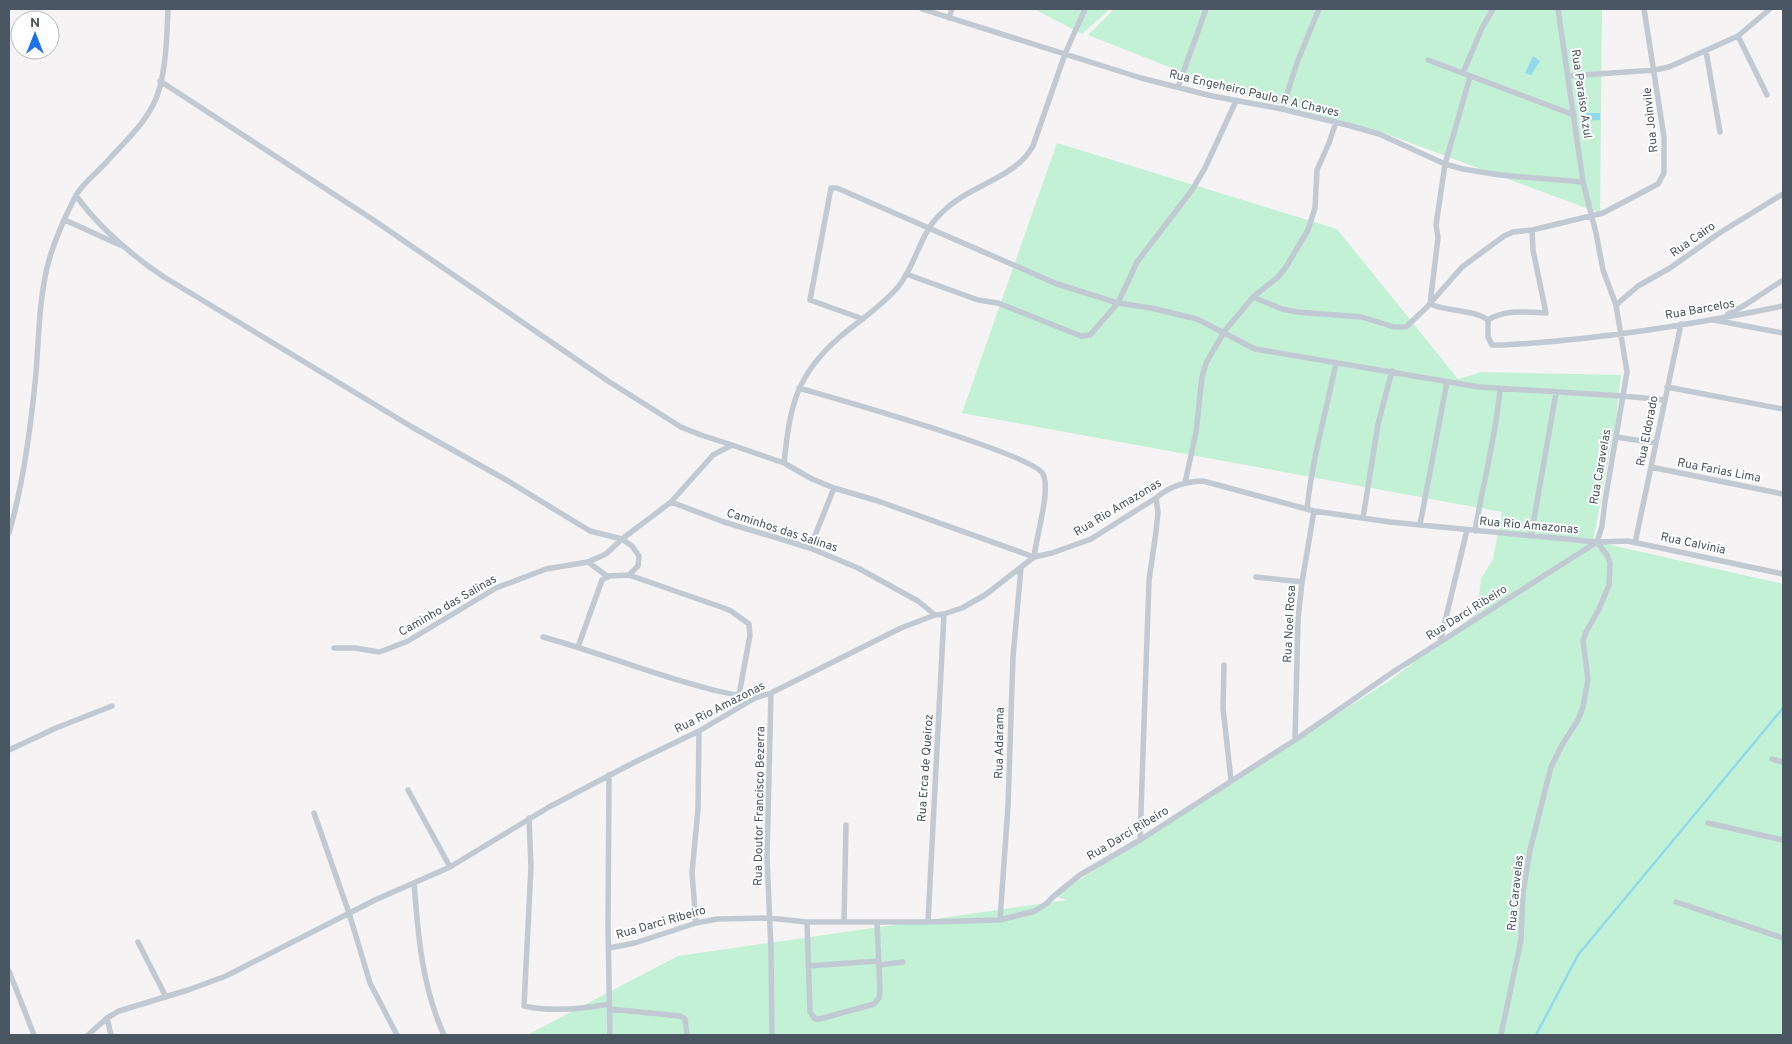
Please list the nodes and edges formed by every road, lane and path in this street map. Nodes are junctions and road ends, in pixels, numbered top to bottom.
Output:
1 (168, 9) edge
2 (922, 9) edge
3 (952, 9) edge
4 (1085, 9) edge
5 (1206, 9) edge
6 (1319, 9) edge
7 (1493, 9) edge
8 (1558, 9) edge
9 (1644, 9) edge
10 (1770, 9) edge
11 (949, 18) junction
12 (1738, 36) junction
13 (1706, 51) junction
14 (1065, 54) junction
15 (1428, 60) dead end
16 (1655, 70) junction
17 (1463, 73) junction
18 (1568, 76) junction
19 (1470, 77) junction
20 (160, 81) junction
21 (1178, 87) junction
22 (1767, 95) dead end
23 (1236, 101) junction
24 (1282, 109) junction
25 (1574, 114) junction
26 (1336, 122) junction
27 (1720, 132) dead end
28 (1445, 164) junction
29 (1583, 182) junction
30 (1783, 194) edge
31 (76, 196) junction
32 (1591, 216) junction
33 (65, 220) junction
34 (928, 228) junction
35 (1532, 230) junction
36 (124, 247) junction
37 (906, 274) junction
38 (1783, 280) edge
39 (1253, 297) junction
40 (1118, 303) junction
41 (1430, 304) junction
42 (1616, 305) junction
43 (1783, 306) edge
44 (1721, 317) junction
45 (863, 319) junction
46 (1712, 319) junction
47 (1488, 320) junction
48 (1681, 324) junction
49 (1224, 332) junction
50 (1621, 333) junction
51 (1783, 333) edge
52 (1336, 362) junction
53 (1392, 371) junction
54 (1447, 382) junction
55 (1667, 387) junction
56 (799, 388) junction
57 (1500, 389) junction
58 (1556, 393) junction
59 (1623, 396) junction
60 (1665, 400) junction
61 (1783, 409) edge
62 (1616, 437) junction
63 (1656, 443) junction
64 (732, 445) junction
65 (784, 463) junction
66 (1651, 467) junction
67 (1185, 483) junction
68 (834, 488) junction
69 (1783, 494) edge
70 (1156, 498) junction
71 (670, 502) junction
72 (1307, 510) junction
73 (1314, 512) junction
74 (1363, 518) junction
75 (1420, 526) junction
76 (1467, 530) junction
77 (1475, 531) junction
78 (9, 533) edge
79 (1531, 536) junction
80 (622, 539) junction
81 (1597, 542) junction
82 (1635, 543) junction
83 (810, 548) junction
84 (1034, 557) junction
85 (588, 562) junction
86 (1021, 568) junction
87 (1783, 574) edge
88 (629, 575) junction
89 (607, 576) junction
90 (1256, 577) dead end
91 (1302, 582) junction
92 (944, 614) junction
93 (935, 615) junction
94 (543, 637) dead end
95 (1440, 642) junction
96 (578, 647) junction
97 (334, 648) dead end
98 (1224, 664) dead end
99 (771, 693) junction
100 (739, 695) junction
101 (755, 698) junction
102 (112, 706) dead end
103 (699, 731) junction
104 (1295, 740) junction
105 (9, 750) edge
106 (1772, 759) dead end
107 (1783, 762) edge
108 (609, 775) junction
109 (1231, 780) junction
110 (408, 790) dead end
111 (314, 813) dead end
112 (529, 818) junction
113 (1708, 823) dead end
114 (846, 825) dead end
115 (1140, 840) junction
116 (1783, 840) edge
117 (450, 867) junction
118 (414, 883) junction
119 (1676, 902) dead end
120 (349, 913) junction
121 (769, 918) junction
122 (1000, 920) junction
123 (807, 922) junction
124 (844, 922) junction
125 (877, 922) junction
126 (928, 922) junction
127 (696, 923) junction
128 (1783, 938) edge
129 (138, 942) dead end
130 (609, 948) junction
131 (903, 962) dead end
132 (879, 963) junction
133 (808, 966) junction
134 (9, 971) edge
135 (166, 997) junction
136 (610, 1007) junction
137 (107, 1018) junction
138 (34, 1035) edge
139 (88, 1035) edge
140 (111, 1035) edge
141 (397, 1035) edge
142 (444, 1035) edge
143 (610, 1035) edge
144 (687, 1035) edge
145 (772, 1035) edge
146 (1501, 1035) edge

1 - 20 street
2 - 11 street, Rua Engeheiro Paulo R A Chaves
3 - 11 street
4 - 14 street
5 - 21 street
6 - 24 street
7 - 17 street
8 - 18 street, Rua Paraiso Azul
9 - 16 street, Rua Joinvile
10 - 12 street
11 - 14 street, Rua Engeheiro Paulo R A Chaves
12 - 13 street
12 - 22 street
13 - 16 street
13 - 27 street
14 - 21 street, Rua Engeheiro Paulo R A Chaves
14 - 34 street
15 - 17 street
16 - 18 street
16 - 32 street, Rua Joinvile
17 - 19 street
18 - 25 street, Rua Paraiso Azul
19 - 25 street
19 - 28 street
20 - 31 street
20 - 64 street
21 - 23 street, Rua Engeheiro Paulo R A Chaves
23 - 24 street, Rua Engeheiro Paulo R A Chaves
23 - 40 street
24 - 26 street, Rua Engeheiro Paulo R A Chaves
25 - 29 street, Rua Paraiso Azul
26 - 28 street, Rua Engeheiro Paulo R A Chaves
26 - 39 street
28 - 29 street, Rua Engeheiro Paulo R A Chaves
28 - 41 street
29 - 32 street, Rua Caravelas
30 - 42 street, Rua Cairo
31 - 33 street
31 - 36 street
32 - 35 street
32 - 42 street, Rua Caravelas
33 - 36 street
33 - 78 street
34 - 37 street
34 - 40 street
34 - 45 street
35 - 41 street
35 - 47 street
36 - 80 street
37 - 40 street
37 - 45 street
38 - 44 street
39 - 41 street
39 - 49 street
40 - 49 street
41 - 47 street
42 - 50 street, Rua Caravelas
43 - 44 street, Rua Barcelos
44 - 46 street, Rua Barcelos
45 - 56 street
46 - 48 street, Rua Barcelos
46 - 51 street
47 - 50 street, Rua Barcelos
48 - 50 street, Rua Barcelos
48 - 55 street, Rua Eldorado
49 - 52 street
49 - 67 street
50 - 59 street, Rua Caravelas
52 - 53 street
52 - 72 street
53 - 54 street
53 - 74 street
54 - 57 street
54 - 75 street
55 - 60 street, Rua Eldorado
55 - 61 street
56 - 65 street
56 - 84 street
57 - 58 street
57 - 77 street
58 - 59 street
58 - 79 street
59 - 60 street
59 - 62 street, Rua Caravelas
60 - 63 street, Rua Eldorado
62 - 63 street
62 - 81 street, Rua Caravelas
63 - 66 street, Rua Eldorado
64 - 65 street
64 - 71 street, Caminho das Salinas
65 - 68 street
66 - 69 street, Rua Farias Lima
66 - 82 street, Rua Eldorado
67 - 70 street, Rua Rio Amazonas
67 - 72 street, Rua Rio Amazonas
68 - 83 street
68 - 84 street
70 - 84 street, Rua Rio Amazonas
70 - 115 street
71 - 80 street, Caminho das Salinas
71 - 83 street, Caminhos das Salinas
72 - 73 street, Rua Rio Amazonas
73 - 74 street, Rua Rio Amazonas
73 - 91 street, Rua Noel Rosa
74 - 75 street, Rua Rio Amazonas
75 - 76 street, Rua Rio Amazonas
76 - 77 street, Rua Rio Amazonas
76 - 95 street
77 - 79 street, Rua Rio Amazonas
79 - 81 street, Rua Rio Amazonas
80 - 85 street, Caminho das Salinas
80 - 88 street
81 - 82 street, Rua Calvinia
81 - 95 street, Rua Darci Ribeiro
81 - 146 street, Rua Caravelas
82 - 87 street, Rua Calvinia
83 - 93 street, Caminhos das Salinas
84 - 86 street, Rua Rio Amazonas
85 - 89 street
85 - 97 street, Caminho das Salinas
86 - 92 street, Rua Rio Amazonas
86 - 122 street, Rua Adarama
88 - 89 street
88 - 100 street
89 - 96 street
90 - 91 street
91 - 104 street, Rua Noel Rosa
92 - 93 street, Rua Rio Amazonas
92 - 126 street, Rua Erca de Queiroz
93 - 99 street, Rua Rio Amazonas
94 - 96 street
95 - 104 street, Rua Darci Ribeiro
96 - 100 street
98 - 109 street
99 - 101 street, Rua Rio Amazonas
99 - 121 street, Rua Doutor Francisco Bezerra
100 - 101 street
101 - 103 street, Rua Rio Amazonas
102 - 105 street
103 - 108 street, Rua Rio Amazonas
103 - 127 street
104 - 109 street, Rua Darci Ribeiro
106 - 107 street
108 - 112 street, Rua Rio Amazonas
108 - 130 street
109 - 115 street, Rua Darci Ribeiro
110 - 117 street
111 - 120 street
112 - 117 street, Rua Rio Amazonas
112 - 136 street
113 - 116 street
114 - 124 street
115 - 122 street, Rua Darci Ribeiro
117 - 118 street, Rua Rio Amazonas
118 - 120 street, Rua Rio Amazonas
118 - 142 street
119 - 128 street
120 - 135 street, Rua Rio Amazonas
120 - 141 street
121 - 123 street, Rua Darci Ribeiro
121 - 127 street, Rua Darci Ribeiro
121 - 145 street, Rua Doutor Francisco Bezerra
122 - 126 street, Rua Darci Ribeiro
123 - 124 street, Rua Darci Ribeiro
123 - 133 street
124 - 125 street, Rua Darci Ribeiro
125 - 126 street, Rua Darci Ribeiro
125 - 132 street
127 - 130 street, Rua Darci Ribeiro
129 - 135 street
130 - 136 street
131 - 132 street
132 - 133 street
132 - 133 street
134 - 138 street
135 - 137 street, Rua Rio Amazonas
136 - 143 street
136 - 144 street
137 - 139 street, Rua Rio Amazonas
137 - 140 street

